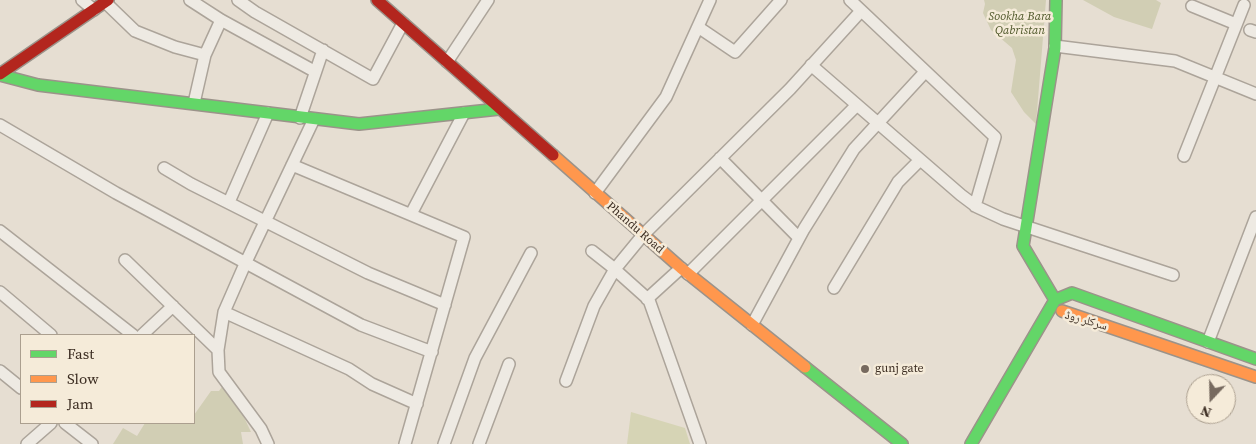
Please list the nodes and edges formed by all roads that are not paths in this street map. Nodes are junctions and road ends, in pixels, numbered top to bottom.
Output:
1 (82, 0) edge
2 (190, 0) edge
3 (238, 0) edge
4 (377, 0) edge
5 (488, 0) edge
6 (710, 0) edge
7 (781, 0) edge
8 (850, 0) edge
9 (1056, 0) edge
10 (107, 1) edge
11 (1244, 5) dead end
12 (1192, 6) dead end
13 (94, 10) junction
14 (862, 11) junction
15 (222, 20) junction
16 (403, 23) junction
17 (1236, 24) junction
18 (698, 27) junction
19 (1055, 46) junction
20 (323, 50) junction
21 (204, 55) junction
22 (447, 62) junction
23 (811, 64) junction
24 (314, 71) junction
25 (925, 72) junction
26 (0, 75) edge
27 (1216, 77) junction
28 (1256, 94) edge
29 (194, 102) junction
30 (857, 105) junction
31 (499, 109) junction
32 (464, 112) junction
33 (268, 114) junction
34 (300, 118) junction
35 (314, 119) junction
36 (877, 122) junction
37 (0, 125) edge
38 (1184, 156) dead end
39 (720, 158) junction
40 (920, 160) junction
41 (292, 165) junction
42 (164, 168) dead end
43 (595, 193) junction
44 (761, 200) junction
45 (229, 202) junction
46 (975, 206) junction
47 (411, 214) junction
48 (1256, 217) edge
49 (266, 221) junction
50 (1026, 226) junction
51 (0, 231) edge
52 (643, 235) junction
53 (799, 238) junction
54 (592, 251) dead end
55 (531, 253) dead end
56 (125, 260) dead end
57 (245, 264) junction
58 (615, 269) junction
59 (684, 271) junction
60 (1173, 274) dead end
61 (834, 288) dead end
62 (0, 292) edge
63 (647, 299) junction
64 (1055, 300) junction
65 (445, 305) junction
66 (173, 306) junction
67 (1062, 311) junction
68 (224, 312) junction
69 (752, 325) junction
70 (50, 334) edge
71 (132, 334) edge
72 (143, 334) edge
73 (1208, 342) junction
74 (218, 350) junction
75 (432, 352) junction
76 (1256, 359) edge
77 (509, 364) dead end
78 (0, 371) edge
79 (1256, 377) edge
80 (566, 381) dead end
81 (20, 387) edge
82 (417, 404) junction
83 (50, 424) edge
84 (66, 424) edge
85 (28, 444) edge
86 (92, 444) edge
87 (268, 444) edge
88 (405, 444) edge
89 (444, 444) edge
90 (479, 444) edge
91 (700, 444) edge
92 (902, 444) edge
93 (971, 444) edge
94 (983, 444) edge

1 - 13 street
2 - 15 street
3 - 20 street
4 - 16 main road, Phandu Road
5 - 22 street
6 - 18 street
7 - 18 street
8 - 14 street
9 - 19 main road
10 - 13 main road
10 - 21 street
11 - 17 street
12 - 17 street
13 - 26 main road
14 - 23 street
14 - 25 street
15 - 21 street
15 - 24 street
16 - 20 street
16 - 22 main road, Phandu Road
17 - 27 street
18 - 43 street
19 - 27 street
19 - 50 main road
20 - 24 street
21 - 29 street
22 - 31 main road, Phandu Road
23 - 30 street
23 - 39 street
24 - 34 street
25 - 36 street
25 - 46 street
26 - 29 main road
27 - 28 street
27 - 38 street
29 - 33 main road
30 - 36 street
30 - 44 street
31 - 32 main road
31 - 43 main road, Phandu Road
32 - 35 main road
32 - 47 street
33 - 34 main road
33 - 45 street
34 - 35 main road
35 - 41 street
36 - 40 street
36 - 53 street
37 - 57 street
39 - 44 street
39 - 52 street
40 - 46 street
40 - 61 street
41 - 47 street
41 - 49 street
42 - 45 street
43 - 52 main road, Phandu Road
44 - 53 street
44 - 59 street
45 - 49 street
46 - 50 street
47 - 65 street
48 - 73 street
49 - 57 street
49 - 65 street
50 - 60 street
50 - 64 main road
51 - 71 street
52 - 58 street
52 - 59 main road, Phandu Road
53 - 69 street
54 - 58 street
55 - 89 street
56 - 66 street
57 - 68 street
57 - 75 street
58 - 63 street
58 - 80 street
59 - 63 street
59 - 69 main road, Phandu Road
62 - 70 street
63 - 91 street
64 - 67 main road
64 - 73 main road
64 - 93 main road
65 - 75 street
66 - 72 street
66 - 74 street
67 - 79 main road, سرکلر روڈ
67 - 94 main road, سرکلر روڈ
68 - 74 street
68 - 82 street
69 - 92 main road, Phandu Road
73 - 76 main road
74 - 87 street
75 - 82 street
77 - 90 street
78 - 81 street
82 - 88 street
83 - 85 street
84 - 86 street

